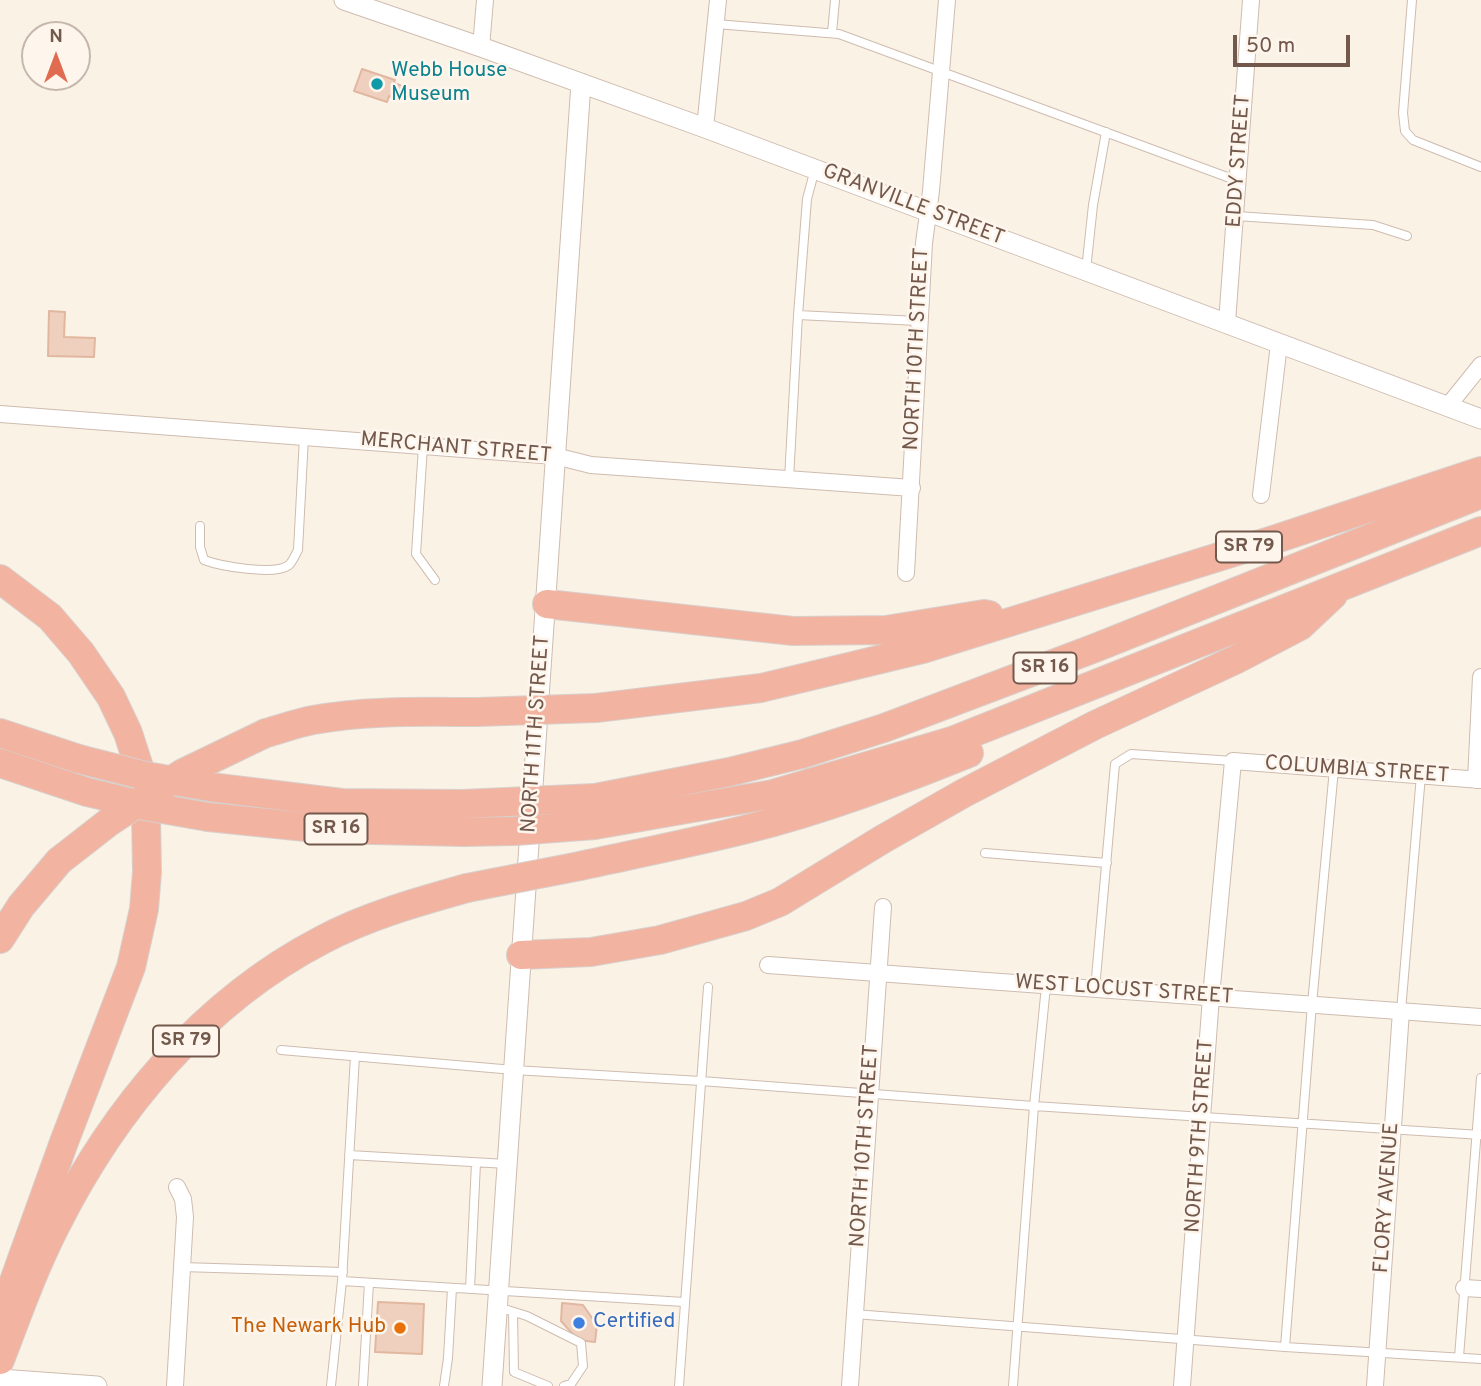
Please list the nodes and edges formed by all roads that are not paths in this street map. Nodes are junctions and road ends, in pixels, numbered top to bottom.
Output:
1 (344, 0) edge
2 (485, 0) edge
3 (718, 0) edge
4 (835, 0) edge
5 (947, 0) edge
6 (1251, 0) edge
7 (1412, 0) edge
8 (716, 24) junction
9 (832, 33) junction
10 (481, 47) junction
11 (941, 71) junction
12 (580, 83) junction
13 (705, 128) junction
14 (1106, 132) junction
15 (1481, 167) edge
16 (815, 169) junction
17 (1238, 181) junction
18 (927, 213) junction
19 (1236, 216) junction
20 (1407, 236) dead end
21 (1086, 271) junction
22 (798, 315) junction
23 (918, 321) junction
24 (1227, 322) junction
25 (1279, 344) junction
26 (1481, 365) edge
27 (1448, 406) junction
28 (0, 414) edge
29 (1481, 419) edge
30 (304, 437) junction
31 (423, 446) junction
32 (555, 456) junction
33 (1481, 471) edge
34 (789, 479) junction
35 (912, 488) junction
36 (1261, 495) dead end
37 (1481, 495) edge
38 (200, 526) dead end
39 (1481, 531) edge
40 (906, 573) dead end
41 (0, 579) edge
42 (435, 580) dead end
43 (1346, 583) junction
44 (547, 604) junction
45 (1016, 620) junction
46 (1481, 677) edge
47 (1032, 709) junction
48 (0, 733) edge
49 (1233, 761) junction
50 (0, 763) edge
51 (1334, 769) junction
52 (1421, 775) junction
53 (1478, 780) edge
54 (595, 811) junction
55 (463, 818) junction
56 (985, 853) dead end
57 (1107, 863) junction
58 (883, 907) dead end
59 (0, 939) edge
60 (521, 955) junction
61 (768, 965) dead end
62 (878, 974) junction
63 (1046, 986) junction
64 (708, 987) dead end
65 (1095, 989) junction
66 (1211, 997) junction
67 (1312, 1004) junction
68 (1401, 1011) junction
69 (1481, 1017) edge
70 (281, 1049) dead end
71 (355, 1056) junction
72 (514, 1070) junction
73 (1481, 1078) edge
74 (701, 1081) junction
75 (869, 1094) junction
76 (1034, 1106) junction
77 (1203, 1115) junction
78 (1303, 1122) junction
79 (1393, 1128) junction
80 (1478, 1135) edge
81 (349, 1156) junction
82 (476, 1163) junction
83 (507, 1164) junction
84 (177, 1187) dead end
85 (182, 1267) junction
86 (342, 1272) junction
87 (342, 1282) junction
88 (369, 1283) junction
89 (452, 1288) junction
90 (1464, 1288) junction
91 (470, 1289) junction
92 (1481, 1289) edge
93 (684, 1302) junction
94 (503, 1303) junction
95 (854, 1314) junction
96 (6, 1317) edge
97 (1018, 1326) junction
98 (1186, 1338) junction
99 (1285, 1347) junction
100 (1377, 1351) junction
101 (1459, 1357) junction
102 (1481, 1359) edge
103 (0, 1360) edge
104 (0, 1379) edge
105 (97, 1386) edge
106 (175, 1386) edge
107 (331, 1386) edge
108 (363, 1386) edge
109 (444, 1386) edge
110 (492, 1386) edge
111 (548, 1386) edge
112 (564, 1386) edge
113 (679, 1386) edge
114 (850, 1386) edge
115 (1013, 1386) edge
116 (1182, 1386) edge
117 (1375, 1386) edge

1 - 10 street, GRANVILLE STREET
2 - 10 street
3 - 8 street
4 - 9 lane
5 - 11 street, NORTH 10TH STREET
6 - 17 street, EDDY STREET
7 - 15 lane
8 - 9 lane
8 - 13 street
9 - 11 lane
10 - 12 street, GRANVILLE STREET
11 - 14 lane
11 - 18 street, NORTH 10TH STREET
12 - 13 street, GRANVILLE STREET
12 - 32 street, NORTH 11TH STREET
13 - 16 street, GRANVILLE STREET
14 - 17 lane
14 - 21 lane
16 - 18 street, GRANVILLE STREET
16 - 22 lane
17 - 19 street, EDDY STREET
18 - 21 street, GRANVILLE STREET
18 - 23 street, NORTH 10TH STREET
19 - 20 lane
19 - 24 street, EDDY STREET
21 - 24 street, GRANVILLE STREET
22 - 23 lane
22 - 34 lane
23 - 35 street, NORTH 10TH STREET
24 - 25 street, GRANVILLE STREET
25 - 27 street, GRANVILLE STREET
25 - 36 street
26 - 27 street
27 - 29 street, GRANVILLE STREET
28 - 30 street, MERCHANT STREET
30 - 31 street, MERCHANT STREET
30 - 38 lane
31 - 32 street, MERCHANT STREET
31 - 42 lane
32 - 34 street, MERCHANT STREET
32 - 44 street, NORTH 11TH STREET
33 - 45 highway, SR 79
34 - 35 street, MERCHANT STREET
35 - 40 street, NORTH 10TH STREET
37 - 54 highway, SR 16
39 - 43 highway, SR 16
41 - 96 highway
43 - 47 highway, SR 16
43 - 60 highway
44 - 45 highway
44 - 60 street, NORTH 11TH STREET
45 - 59 highway, SR 79, bridge
46 - 53 street
47 - 54 highway, SR 16
47 - 96 highway, SR 79, bridge
48 - 55 highway, SR 16, bridge
49 - 51 street, COLUMBIA STREET
49 - 57 lane
49 - 66 street, NORTH 9TH STREET
50 - 55 highway, SR 16, bridge
51 - 52 street, COLUMBIA STREET
51 - 67 lane
52 - 53 street, COLUMBIA STREET
52 - 68 lane
54 - 55 highway, SR 16, bridge
56 - 57 lane
57 - 65 lane
58 - 62 street, NORTH 10TH STREET
60 - 72 street, NORTH 11TH STREET
61 - 62 street, WEST LOCUST STREET
62 - 63 street, WEST LOCUST STREET
62 - 75 street, NORTH 10TH STREET
63 - 65 street, WEST LOCUST STREET
63 - 76 lane
64 - 74 lane
65 - 66 street, WEST LOCUST STREET
66 - 67 street, WEST LOCUST STREET
66 - 77 street, NORTH 9TH STREET
67 - 68 street, WEST LOCUST STREET
67 - 78 lane
68 - 69 street, WEST LOCUST STREET
68 - 79 street, FLORY AVENUE
70 - 71 lane
71 - 72 lane
71 - 81 lane
72 - 74 lane
72 - 83 street, NORTH 11TH STREET
73 - 80 lane
74 - 75 lane
74 - 93 lane
75 - 76 lane
75 - 95 street, NORTH 10TH STREET
76 - 77 lane
76 - 97 lane
77 - 78 lane
77 - 98 street, NORTH 9TH STREET
78 - 79 lane
78 - 99 lane
79 - 80 lane
79 - 100 street, FLORY AVENUE
80 - 90 lane
81 - 82 lane
81 - 86 lane
82 - 83 lane
82 - 91 lane
83 - 94 street, NORTH 11TH STREET
84 - 85 street
85 - 86 lane
85 - 106 street
86 - 87 lane
87 - 88 lane
87 - 107 lane
88 - 89 lane
88 - 108 lane
89 - 91 lane
89 - 109 lane
90 - 92 street
90 - 101 lane
91 - 94 lane
93 - 94 lane
93 - 113 lane
94 - 110 street, NORTH 11TH STREET
94 - 111 lane
94 - 112 lane
95 - 97 lane
95 - 114 street, NORTH 10TH STREET
96 - 103 highway, SR 79
97 - 98 lane
97 - 115 lane
98 - 99 lane
98 - 116 street, NORTH 9TH STREET
99 - 100 lane
100 - 101 lane
100 - 117 street, FLORY AVENUE
101 - 102 lane
104 - 105 street

